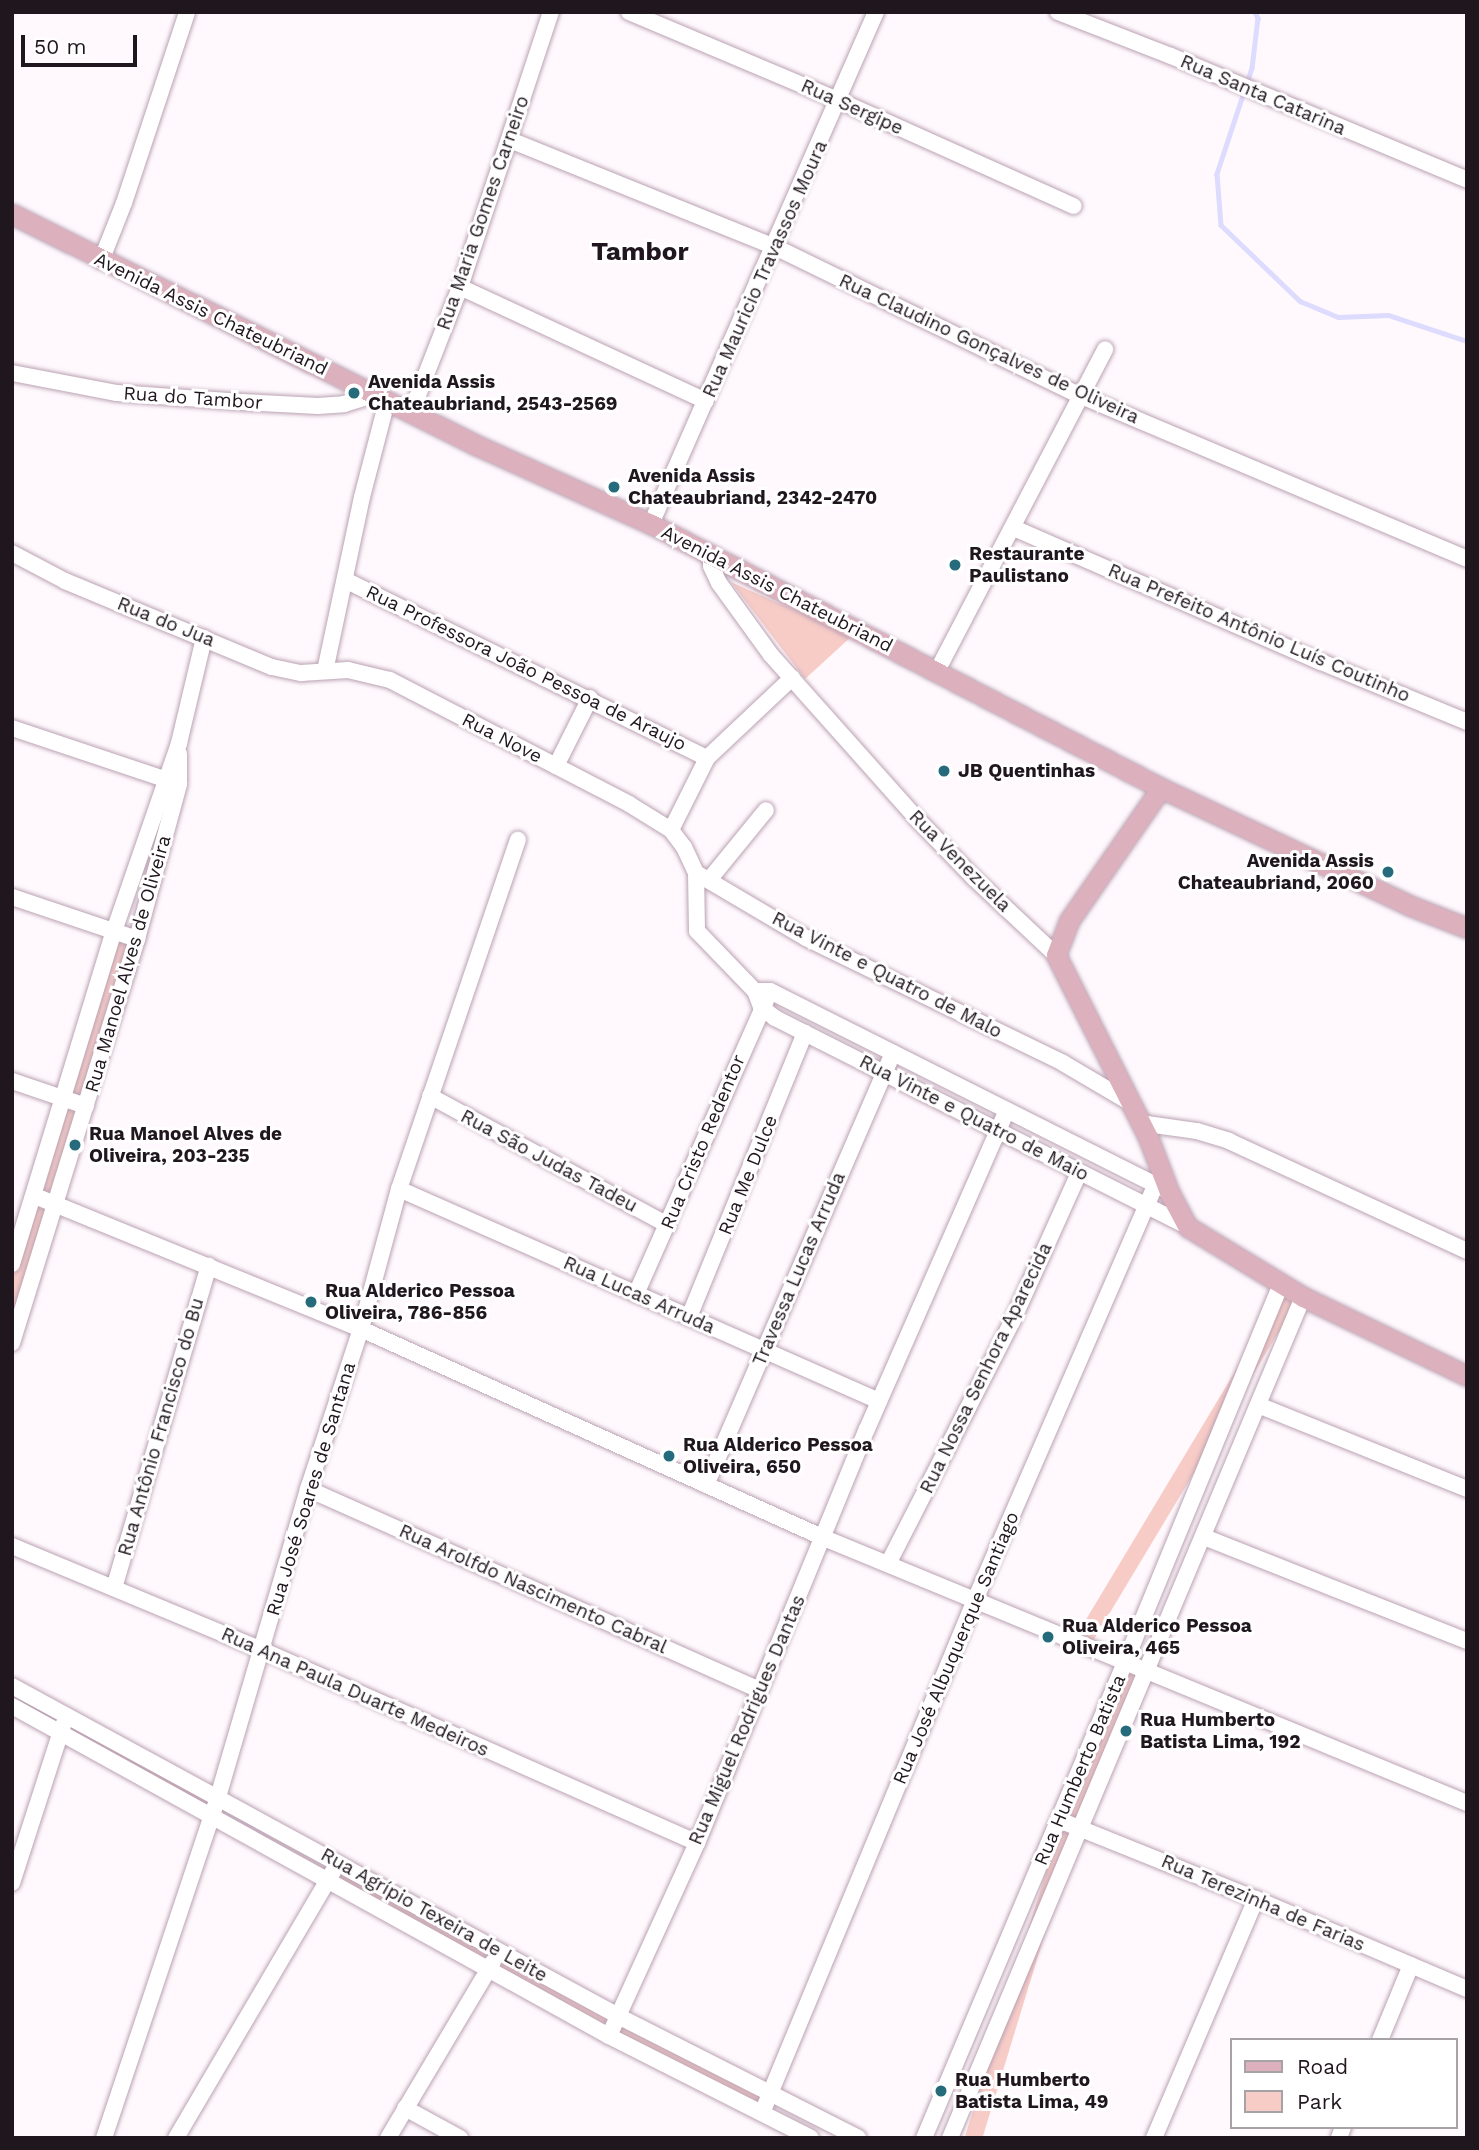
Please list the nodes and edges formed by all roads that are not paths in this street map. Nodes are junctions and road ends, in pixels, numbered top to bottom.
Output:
1 (187, 12) edge
2 (551, 12) edge
3 (629, 12) edge
4 (876, 12) edge
5 (1058, 12) edge
6 (840, 100) junction
7 (510, 139) junction
8 (1467, 180) edge
9 (1074, 206) dead end
10 (12, 214) edge
11 (772, 246) junction
12 (101, 261) junction
13 (460, 288) junction
14 (1105, 349) dead end
15 (12, 373) edge
16 (1079, 395) junction
17 (381, 398) junction
18 (706, 401) junction
19 (411, 413) junction
20 (651, 524) junction
21 (1014, 528) junction
22 (12, 553) edge
23 (712, 557) junction
24 (1467, 559) edge
25 (345, 580) junction
26 (204, 638) junction
27 (325, 671) junction
28 (937, 671) junction
29 (792, 678) junction
30 (590, 698) junction
31 (1467, 722) edge
32 (12, 727) edge
33 (707, 758) junction
34 (556, 766) junction
35 (172, 782) junction
36 (1161, 788) junction
37 (766, 810) dead end
38 (671, 830) junction
39 (518, 840) dead end
40 (703, 877) junction
41 (12, 897) edge
42 (1467, 928) edge
43 (114, 931) junction
44 (137, 939) junction
45 (1056, 955) junction
46 (763, 991) junction
47 (761, 1007) junction
48 (805, 1033) junction
49 (893, 1052) junction
50 (882, 1073) junction
51 (12, 1081) edge
52 (430, 1096) junction
53 (63, 1098) junction
54 (1129, 1102) junction
55 (86, 1106) junction
56 (1006, 1110) junction
57 (1140, 1123) junction
58 (996, 1132) junction
59 (1079, 1173) junction
60 (399, 1189) junction
61 (1162, 1189) junction
62 (35, 1196) junction
63 (56, 1204) junction
64 (1148, 1207) junction
65 (668, 1225) junction
66 (1188, 1227) junction
67 (1467, 1251) edge
68 (13, 1261) edge
69 (209, 1266) junction
70 (1281, 1284) junction
71 (636, 1294) junction
72 (1303, 1297) junction
73 (689, 1317) junction
74 (361, 1329) junction
75 (12, 1343) edge
76 (765, 1351) junction
77 (1467, 1376) edge
78 (879, 1401) junction
79 (1258, 1405) junction
80 (706, 1485) junction
81 (308, 1489) junction
82 (1467, 1489) edge
83 (1203, 1537) junction
84 (824, 1538) junction
85 (12, 1546) edge
86 (889, 1562) junction
87 (114, 1588) junction
88 (975, 1600) junction
89 (1467, 1642) edge
90 (261, 1650) junction
91 (1126, 1660) junction
92 (1147, 1670) junction
93 (12, 1686) edge
94 (758, 1689) junction
95 (12, 1706) edge
96 (67, 1716) junction
97 (61, 1733) junction
98 (218, 1797) junction
99 (1467, 1803) edge
100 (211, 1816) junction
101 (1059, 1820) junction
102 (1082, 1829) junction
103 (697, 1843) junction
104 (338, 1862) junction
105 (329, 1879) junction
106 (12, 1884) edge
107 (1256, 1899) junction
108 (499, 1951) junction
109 (1411, 1965) junction
110 (489, 1970) junction
111 (1467, 1989) edge
112 (620, 2017) junction
113 (609, 2036) junction
114 (1381, 2038) edge
115 (771, 2094) junction
116 (405, 2108) junction
117 (762, 2113) junction
118 (104, 2138) edge
119 (176, 2138) edge
120 (388, 2138) edge
121 (460, 2138) edge
122 (811, 2138) edge
123 (858, 2138) edge
124 (924, 2138) edge
125 (950, 2138) edge
126 (1154, 2138) edge

1 - 12 street
2 - 7 street, Rua Maria Gomes Carneiro
3 - 6 street, Rua Sergipe
4 - 6 street, Rua Mauricio Travassos Moura
5 - 8 street, Rua Santa Catarina
6 - 9 street, Rua Sergipe
6 - 11 street, Rua Mauricio Travassos Moura
7 - 11 street, Rua Claudino Gonçalves de Oliveira
7 - 13 street, Rua Maria Gomes Carneiro
10 - 12 main road, Avenida Assis Chateubriand
11 - 16 street, Rua Claudino Gonçalves de Oliveira
11 - 18 street, Rua Mauricio Travassos Moura
12 - 17 main road, Avenida Assis Chateubriand
13 - 18 street
13 - 19 street, Rua Maria Gomes Carneiro
14 - 16 street
15 - 17 street, Rua do Tambor
16 - 21 street
16 - 24 street, Rua Claudino Gonçalves de Oliveira
17 - 19 main road, Avenida Assis Chateubriand
17 - 25 street
18 - 20 street, Rua Mauricio Travassos Moura
19 - 20 main road, Avenida Assis Chateubriand
20 - 23 main road, Avenida Assis Chateubriand
21 - 28 street
21 - 31 street, Rua Prefeito Antônio Luís Coutinho
22 - 26 street, Rua do Jua
23 - 28 main road, Avenida Assis Chateubriand
23 - 29 street, Rua Venezuela
25 - 27 street
25 - 30 street, Rua Professora João Pessoa de Araujo
26 - 27 street, Rua do Jua
26 - 35 street, Rua Manoel Alves de Oliveira
27 - 34 street, Rua Nove
28 - 36 main road, Avenida Assis Chateubriand
29 - 33 street
29 - 45 street, Rua Venezuela
30 - 33 street, Rua Professora João Pessoa de Araujo
30 - 34 street
32 - 35 street
33 - 38 street
34 - 38 street, Rua Nove
35 - 43 street, Rua Manoel Alves de Oliveira
35 - 44 street, Rua Manoel Alves de Oliveira
36 - 42 main road, Avenida Assis Chateubriand
36 - 45 main road
37 - 40 street
38 - 40 street
39 - 52 street, Rua José Soares de Santana
40 - 46 street
40 - 54 street, Rua Vinte e Quatro de Malo
41 - 43 street
43 - 44 street
43 - 53 street, Rua Manoel Alves de Oliveira
44 - 55 street, Rua Manoel Alves de Oliveira
45 - 54 main road, Rua Venezuela
46 - 47 street, Rua Cristo Redentor
46 - 49 street, Rua Vinte e Quatro de Maio
47 - 48 street, Rua Vinte e Quatro de Maio
47 - 65 street, Rua Cristo Redentor
48 - 50 street, Rua Vinte e Quatro de Maio
48 - 73 street, Rua Me Dulce
49 - 50 street, Travessa Lucas Arruda
49 - 56 street, Rua Vinte e Quatro de Maio
50 - 58 street, Rua Vinte e Quatro de Maio
50 - 76 street, Travessa Lucas Arruda
51 - 53 street
52 - 60 street, Rua José Soares de Santana
52 - 65 street, Rua São Judas Tadeu
53 - 55 street
53 - 62 street, Rua Manoel Alves de Oliveira
54 - 57 main road, Rua Venezuela
55 - 63 street, Rua Manoel Alves de Oliveira
56 - 58 street, Rua Miguel Rodrigues Dantas
56 - 61 street, Rua Vinte e Quatro de Maio
57 - 61 main road, Rua Venezuela
57 - 67 street
58 - 59 street, Rua Vinte e Quatro de Maio
58 - 78 street, Rua Miguel Rodrigues Dantas
59 - 64 street, Rua Vinte e Quatro de Maio
59 - 86 street, Rua Nossa Senhora Aparecida
60 - 71 street, Rua Lucas Arruda
60 - 74 street, Rua José Soares de Santana
61 - 64 street, Rua José Albuquerque Santiago
61 - 66 main road
62 - 63 street
62 - 68 street, Rua Manoel Alves de Oliveira
63 - 69 street
63 - 75 street, Rua Manoel Alves de Oliveira
64 - 66 street, Rua Vinte e Quatro de Maio
64 - 88 street, Rua José Albuquerque Santiago
65 - 71 street, Rua Cristo Redentor
66 - 70 main road
69 - 74 street
69 - 87 street, Rua Antônio Francisco do Bu
70 - 72 main road
70 - 91 street, Rua Humberto Batista
71 - 73 street, Rua Lucas Arruda
72 - 77 main road
72 - 79 street, Rua Humberto Batista
73 - 76 street, Rua Lucas Arruda
74 - 80 street
74 - 81 street, Rua José Soares de Santana
76 - 78 street, Rua Lucas Arruda
76 - 80 street, Travessa Lucas Arruda
78 - 84 street, Rua Miguel Rodrigues Dantas
79 - 82 street
79 - 83 street, Rua Humberto Batista
80 - 84 street
81 - 90 street, Rua José Soares de Santana
81 - 94 street, Rua Arolfdo Nascimento Cabral
83 - 89 street
83 - 92 street, Rua Humberto Batista
84 - 86 street
84 - 94 street, Rua Miguel Rodrigues Dantas
85 - 87 street, Rua Ana Paula Duarte Medeiros
86 - 88 street
87 - 90 street, Rua Ana Paula Duarte Medeiros
88 - 91 street
88 - 115 street, Rua José Albuquerque Santiago
90 - 98 street, Rua José Soares de Santana
90 - 103 street, Rua Ana Paula Duarte Medeiros
91 - 92 street
91 - 101 street, Rua Humberto Batista
92 - 99 street
92 - 102 street, Rua Humberto Batista
93 - 96 street, Rua Agrípio Texeira de Leite
94 - 103 street, Rua Miguel Rodrigues Dantas
95 - 97 street, Rua Agrípio Texeira de Leite
96 - 97 street
96 - 98 street, Rua Agrípio Texeira de Leite
97 - 100 street, Rua Agrípio Texeira de Leite
97 - 106 street
98 - 100 street, Rua José Soares de Santana
98 - 104 street, Rua Agrípio Texeira de Leite
100 - 105 street, Rua Agrípio Texeira de Leite
100 - 118 street, Rua José Soares de Santana
101 - 102 street, Rua Terezinha de Farias
101 - 124 street, Rua Humberto Batista
102 - 107 street, Rua Terezinha de Farias
102 - 125 street, Rua Humberto Batista
103 - 112 street, Rua Miguel Rodrigues Dantas
104 - 105 street
104 - 108 street, Rua Agrípio Texeira de Leite
105 - 110 street, Rua Agrípio Texeira de Leite
105 - 119 street
107 - 109 street, Rua Terezinha de Farias
107 - 126 street
108 - 110 street
108 - 112 street, Rua Agrípio Texeira de Leite
109 - 111 street, Rua Terezinha de Farias
109 - 114 street
110 - 113 street, Rua Agrípio Texeira de Leite
110 - 116 street
112 - 113 street, Rua Miguel Rodrigues Dantas
112 - 115 street, Rua Agrípio Texeira de Leite
113 - 117 street, Rua Agrípio Texeira de Leite
115 - 117 street, Rua José Albuquerque Santiago
115 - 123 street, Rua Agrípio Texeira de Leite
116 - 120 street
116 - 121 street
117 - 122 street, Rua Agrípio Texeira de Leite

